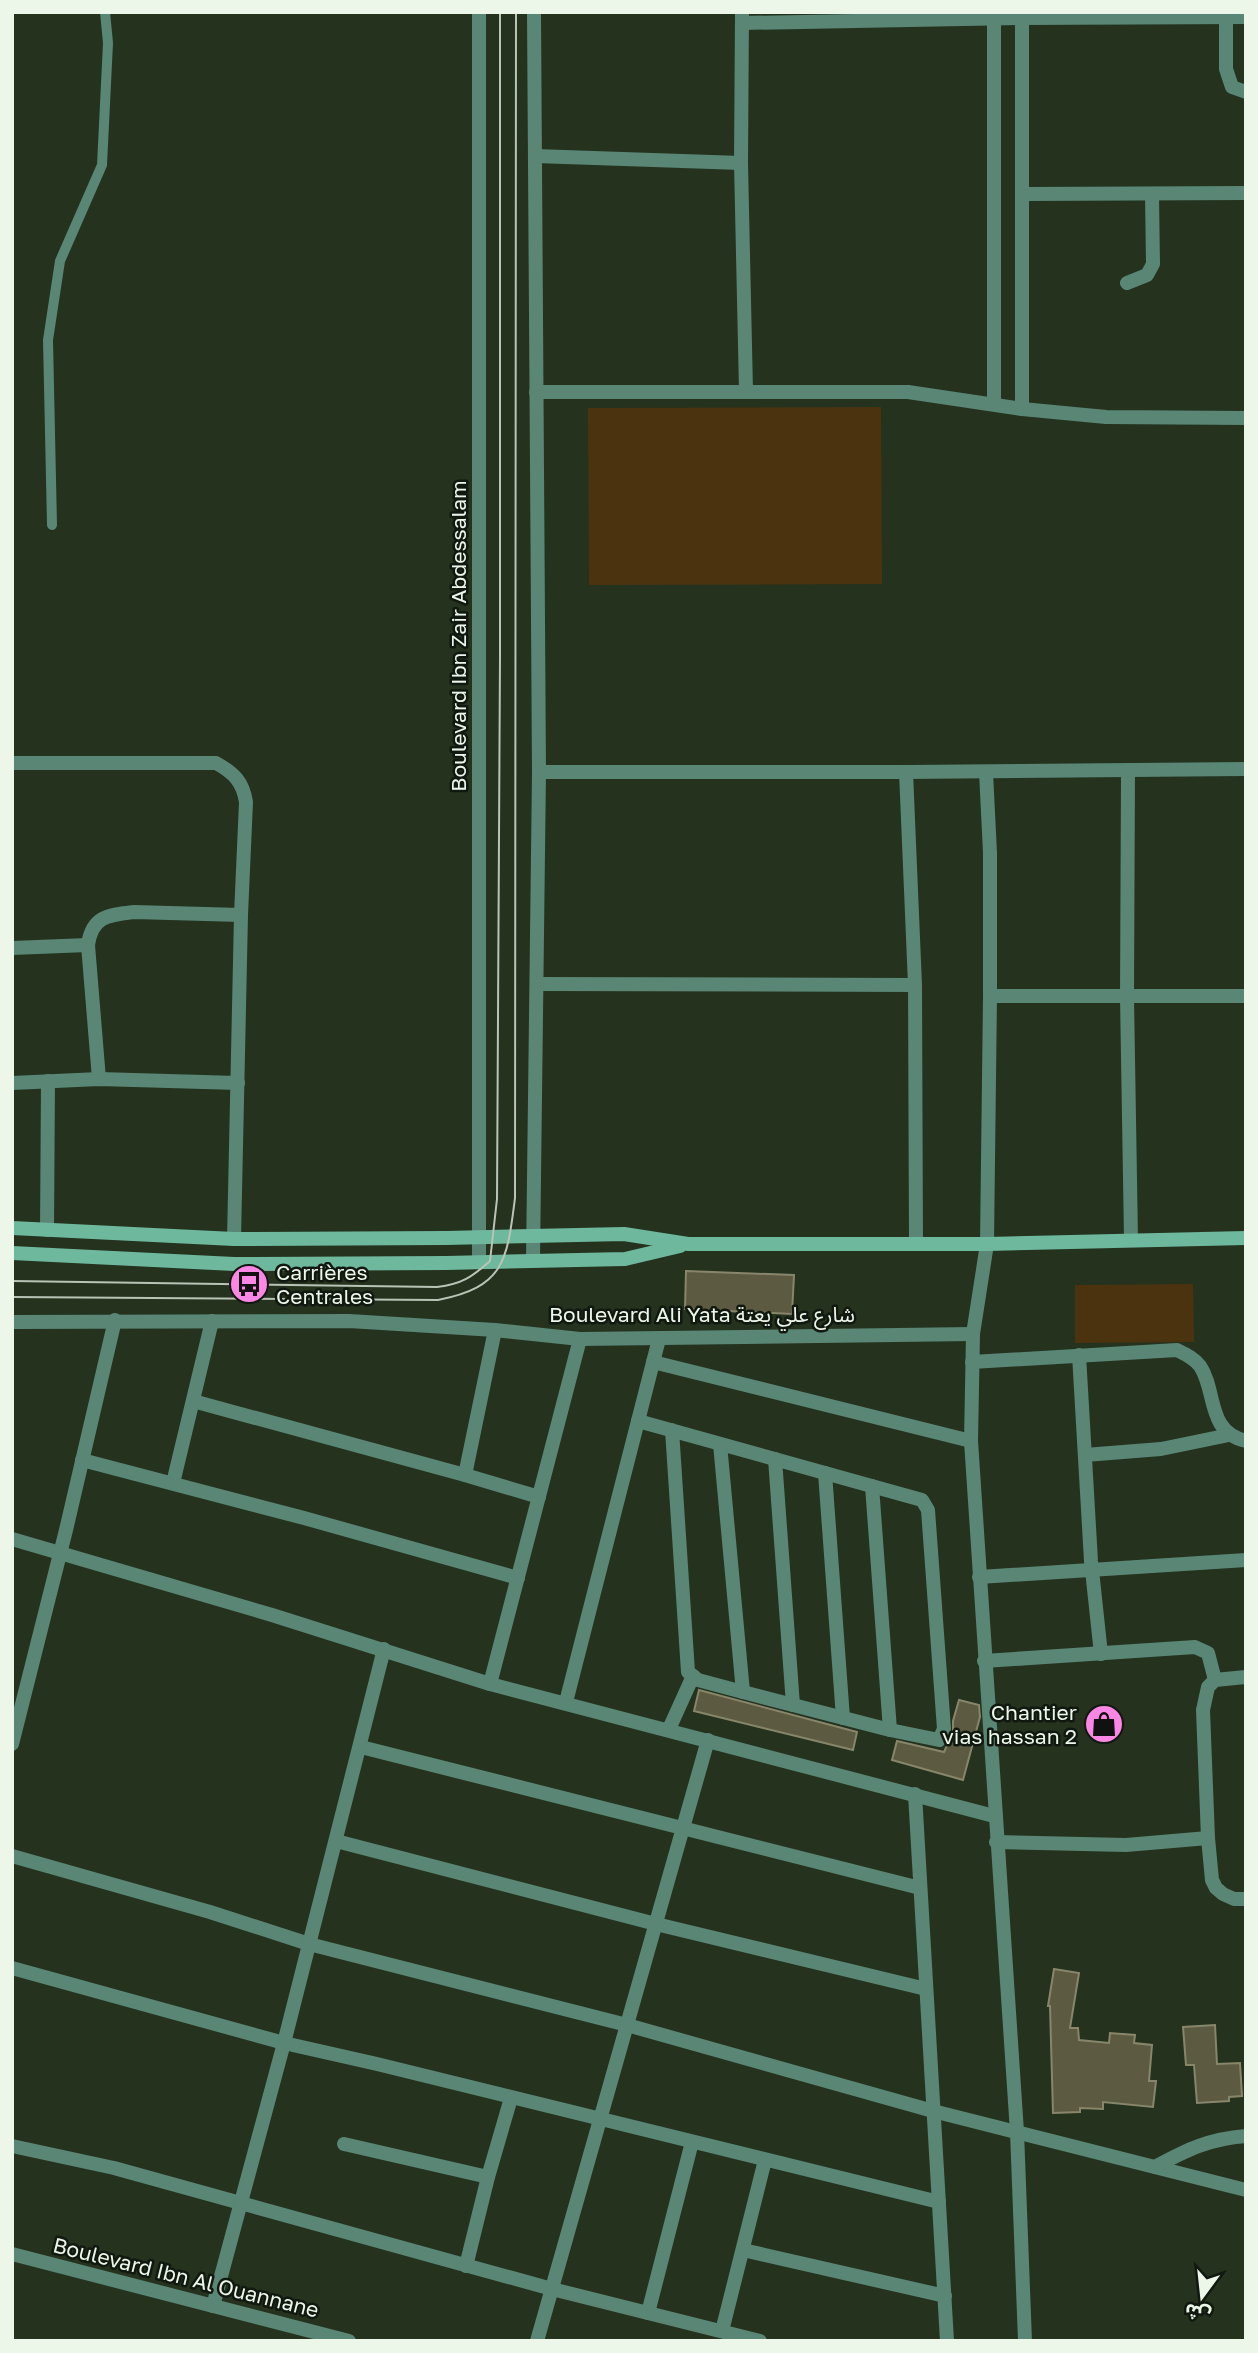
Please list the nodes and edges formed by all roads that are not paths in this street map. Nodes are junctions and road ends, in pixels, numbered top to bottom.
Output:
1 (105, 12) edge
2 (479, 12) edge
3 (534, 12) edge
4 (1209, 14) edge
5 (994, 15) edge
6 (1023, 15) edge
7 (1226, 16) junction
8 (1246, 17) edge
9 (742, 18) edge
10 (1246, 92) edge
11 (535, 156) junction
12 (741, 163) junction
13 (1246, 193) edge
14 (1024, 194) junction
15 (1152, 194) junction
16 (1127, 283) dead end
17 (746, 391) junction
18 (536, 392) junction
19 (994, 404) junction
20 (1022, 409) junction
21 (1246, 418) edge
22 (52, 525) dead end
23 (12, 763) edge
24 (1246, 769) edge
25 (1128, 771) junction
26 (539, 772) junction
27 (906, 772) junction
28 (986, 772) junction
29 (241, 915) junction
30 (88, 946) junction
31 (12, 948) edge
32 (538, 984) junction
33 (915, 985) junction
34 (990, 996) junction
35 (1246, 996) edge
36 (1127, 997) junction
37 (99, 1079) junction
38 (48, 1081) junction
39 (12, 1083) edge
40 (238, 1083) junction
41 (12, 1228) edge
42 (47, 1230) junction
43 (534, 1236) junction
44 (480, 1237) junction
45 (1246, 1238) edge
46 (234, 1239) junction
47 (1130, 1239) junction
48 (688, 1244) junction
49 (916, 1244) junction
50 (987, 1244) junction
51 (12, 1253) edge
52 (533, 1260) junction
53 (479, 1261) junction
54 (115, 1320) junction
55 (212, 1321) junction
56 (12, 1322) edge
57 (495, 1330) junction
58 (973, 1334) junction
59 (580, 1339) junction
60 (659, 1339) junction
61 (1079, 1355) junction
62 (653, 1362) junction
63 (972, 1362) junction
64 (193, 1401) junction
65 (638, 1421) junction
66 (672, 1430) junction
67 (1229, 1435) junction
68 (971, 1441) junction
69 (1246, 1441) edge
70 (720, 1444) junction
71 (1085, 1455) junction
72 (775, 1459) junction
73 (82, 1460) junction
74 (825, 1473) junction
75 (465, 1475) junction
76 (173, 1483) junction
77 (872, 1486) junction
78 (539, 1497) junction
79 (12, 1539) edge
80 (61, 1552) junction
81 (1246, 1560) edge
82 (1091, 1570) junction
83 (979, 1577) junction
84 (518, 1578) junction
85 (384, 1649) junction
86 (1101, 1654) junction
87 (984, 1661) junction
88 (693, 1676) junction
89 (1246, 1677) edge
90 (1215, 1680) junction
91 (490, 1684) junction
92 (743, 1692) junction
93 (566, 1702) junction
94 (793, 1705) junction
95 (843, 1718) junction
96 (669, 1729) junction
97 (890, 1730) junction
98 (708, 1740) junction
99 (12, 1744) edge
100 (361, 1747) junction
101 (915, 1794) junction
102 (994, 1816) junction
103 (683, 1828) junction
104 (1208, 1838) junction
105 (336, 1842) junction
106 (996, 1842) junction
107 (12, 1856) edge
108 (920, 1888) junction
109 (1246, 1899) edge
110 (656, 1924) junction
111 (309, 1944) junction
112 (12, 1968) edge
113 (926, 1989) junction
114 (627, 2025) junction
115 (284, 2043) junction
116 (511, 2098) junction
117 (933, 2111) junction
118 (600, 2120) junction
119 (1017, 2132) junction
120 (1246, 2136) edge
121 (692, 2142) junction
122 (344, 2144) dead end
123 (12, 2146) edge
124 (765, 2160) junction
125 (1155, 2166) junction
126 (488, 2177) junction
127 (1246, 2190) edge
128 (939, 2202) junction
129 (241, 2204) junction
130 (743, 2250) junction
131 (12, 2254) edge
132 (466, 2266) junction
133 (552, 2289) junction
134 (945, 2296) junction
135 (213, 2306) junction
136 (648, 2313) junction
137 (722, 2331) junction
138 (349, 2341) edge
139 (537, 2341) edge
140 (760, 2341) edge
141 (947, 2341) edge
142 (1025, 2341) edge

1 - 22 lane
2 - 44 street, Boulevard Ibn Zair Abdessalam
3 - 11 street
4 - 6 street
4 - 7 street
5 - 6 street
5 - 9 street
5 - 19 street
6 - 14 street
7 - 8 street
7 - 10 street
9 - 12 street
11 - 12 street
11 - 18 street
12 - 17 street
13 - 15 street
14 - 15 street
14 - 20 street
15 - 16 street
17 - 18 street
17 - 19 street
18 - 26 street
19 - 20 street
20 - 21 street
23 - 29 street
24 - 25 street
25 - 28 street
25 - 36 street
26 - 27 street
26 - 32 street
27 - 28 street
27 - 33 street
28 - 34 street
29 - 30 street
29 - 40 street
30 - 31 street
30 - 37 street
32 - 33 street
32 - 43 street
33 - 49 street
34 - 36 street
34 - 50 street
35 - 36 street
36 - 47 street
37 - 38 street
37 - 40 street
38 - 39 street
38 - 42 street
40 - 46 street
41 - 42 main road
42 - 46 main road
43 - 44 main road
43 - 48 main road
43 - 52 street
44 - 46 main road
44 - 53 street, Boulevard Ibn Zair Abdessalam
45 - 47 main road
47 - 50 main road
48 - 49 main road
48 - 52 main road
49 - 50 main road
50 - 58 street
51 - 53 main road
52 - 53 main road
54 - 55 street, Boulevard Ali Yata شارع علي يعتة
54 - 56 street, Boulevard Ali Yata شارع علي يعتة
54 - 73 street
55 - 57 street, Boulevard Ali Yata شارع علي يعتة
55 - 64 street
57 - 59 street, Boulevard Ali Yata شارع علي يعتة
57 - 75 street
58 - 60 street, Boulevard Ali Yata شارع علي يعتة
58 - 63 street
59 - 60 street, Boulevard Ali Yata شارع علي يعتة
59 - 78 street
60 - 62 street
61 - 63 street
61 - 67 street
61 - 71 street
62 - 65 street
62 - 68 street
63 - 68 street
64 - 75 street
64 - 76 street
65 - 66 street
65 - 93 street
66 - 70 street
66 - 88 street
67 - 69 street
67 - 71 street
68 - 83 street
70 - 72 street
70 - 92 street
71 - 82 street
72 - 74 street
72 - 94 street
73 - 76 street
73 - 80 street
74 - 77 street
74 - 95 street
75 - 78 street
76 - 84 street
77 - 97 street
77 - 97 street
78 - 84 street
79 - 80 street
80 - 85 street
80 - 99 street
81 - 82 street
82 - 83 street
82 - 86 street
83 - 87 street
84 - 91 street
85 - 91 street
85 - 100 street
86 - 87 street
86 - 90 street
87 - 102 street
88 - 92 street
88 - 96 street
89 - 90 street
90 - 104 street
91 - 93 street
92 - 94 street
93 - 96 street
94 - 95 street
95 - 97 street
96 - 98 street
98 - 101 street
98 - 103 street
100 - 103 street
100 - 105 street
101 - 102 street
101 - 108 street
102 - 106 street
103 - 108 street
103 - 110 street
104 - 106 street
104 - 109 street
105 - 110 street
105 - 111 street
106 - 119 street
107 - 111 street
108 - 113 street
110 - 113 street
110 - 114 street
111 - 114 street
111 - 115 street
112 - 115 street
113 - 117 street
114 - 117 street
114 - 118 street
115 - 116 street
115 - 129 street
116 - 118 street
116 - 126 street
117 - 119 street
117 - 128 street
118 - 121 street
118 - 133 street
119 - 125 street
119 - 142 street
120 - 125 street
121 - 124 street
121 - 136 street
122 - 126 street
123 - 129 street
124 - 128 street
124 - 130 street
125 - 127 street
126 - 132 street
128 - 134 street
129 - 132 street
129 - 135 street
130 - 134 street
130 - 137 street
131 - 135 street, Boulevard Ibn Al Ouannane
132 - 133 street
133 - 136 street
133 - 139 street
134 - 141 street
135 - 138 street, Boulevard Ibn Al Ouannane
136 - 137 street
137 - 140 street

